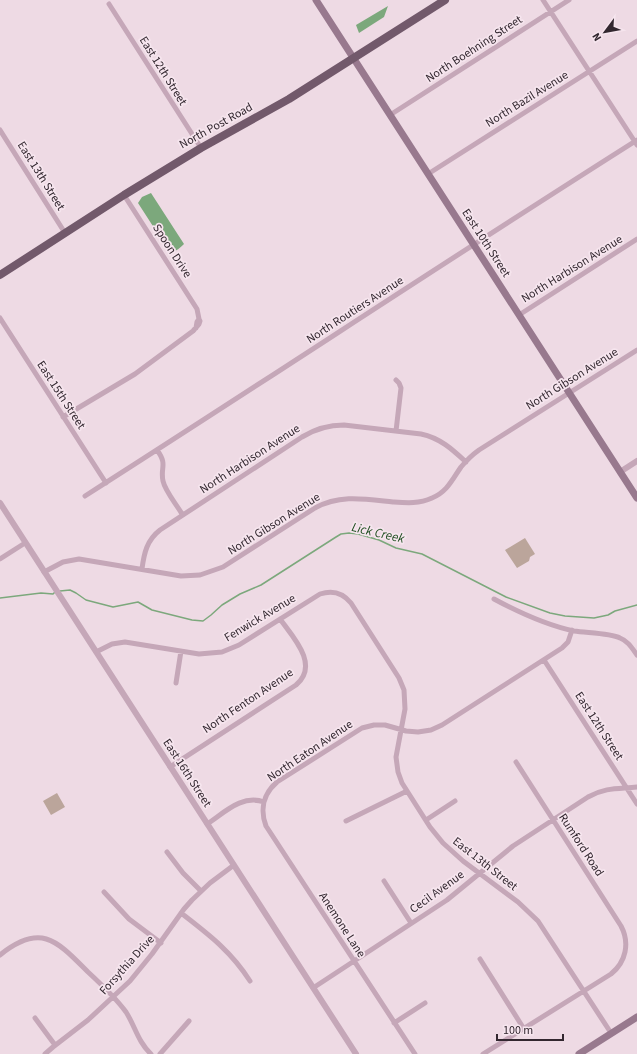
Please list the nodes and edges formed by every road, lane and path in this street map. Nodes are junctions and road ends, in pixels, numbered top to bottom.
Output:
1 (316, 0) edge
2 (445, 0) edge
3 (543, 0) edge
4 (569, 0) edge
5 (109, 4) dead end
6 (551, 12) junction
7 (637, 42) edge
8 (354, 59) junction
9 (590, 72) junction
10 (390, 115) junction
11 (0, 130) edge
12 (636, 142) edge
13 (201, 148) junction
14 (428, 174) junction
15 (124, 195) junction
16 (65, 233) junction
17 (637, 239) edge
18 (474, 244) junction
19 (0, 275) edge
20 (519, 315) junction
21 (0, 318) edge
22 (637, 350) edge
23 (396, 380) dead end
24 (569, 393) junction
25 (63, 417) junction
26 (396, 431) junction
27 (158, 450) junction
28 (637, 461) edge
29 (466, 462) junction
30 (620, 472) junction
31 (106, 483) junction
32 (85, 496) dead end
33 (637, 498) edge
34 (0, 503) edge
35 (182, 514) junction
36 (26, 543) junction
37 (0, 559) edge
38 (142, 569) junction
39 (44, 572) junction
40 (339, 594) joint
41 (494, 599) dead end
42 (280, 619) junction
43 (572, 630) junction
44 (181, 651) junction
45 (96, 652) junction
46 (637, 655) edge
47 (544, 660) junction
48 (176, 683) dead end
49 (401, 729) junction
50 (516, 762) dead end
51 (170, 767) junction
52 (637, 787) edge
53 (627, 788) junction
54 (407, 791) junction
55 (455, 801) dead end
56 (264, 802) junction
57 (637, 804) edge
58 (426, 820) junction
59 (552, 820) junction
60 (346, 821) dead end
61 (207, 824) junction
62 (167, 852) dead end
63 (234, 866) junction
64 (480, 873) junction
65 (384, 881) dead end
66 (201, 891) junction
67 (104, 892) dead end
68 (181, 913) junction
69 (411, 923) junction
70 (161, 943) junction
71 (0, 955) edge
72 (480, 959) dead end
73 (353, 961) junction
74 (250, 981) dead end
75 (313, 988) junction
76 (584, 991) junction
77 (113, 997) junction
78 (425, 1003) dead end
79 (637, 1017) edge
80 (35, 1018) dead end
81 (190, 1021) dead end
82 (394, 1023) junction
83 (524, 1029) junction
84 (611, 1033) junction
85 (55, 1045) junction
86 (45, 1054) edge
87 (150, 1054) edge
88 (160, 1054) edge
89 (356, 1054) edge
90 (415, 1054) edge
91 (483, 1054) edge
92 (579, 1054) edge

1 - 8 main road, East 10th Street
2 - 8 main road, North Post Road
3 - 6 street
4 - 6 street, North Boehning Street
5 - 13 street, East 12th Street
6 - 9 street
6 - 10 street, North Boehning Street
7 - 9 street, North Bazil Avenue
8 - 10 main road, East 10th Street
8 - 13 main road, North Post Road
9 - 12 street
9 - 14 street, North Bazil Avenue
10 - 14 main road, East 10th Street
11 - 16 street, East 13th Street
12 - 18 street, North Routiers Avenue
13 - 15 main road, North Post Road
14 - 18 main road, East 10th Street
15 - 16 main road, North Post Road
15 - 25 street, Spoon Drive
16 - 19 main road, North Post Road
17 - 20 street, North Harbison Avenue
18 - 20 main road, East 10th Street
18 - 27 street, North Routiers Avenue
20 - 24 main road, East 10th Street
21 - 25 street, East 15th Street
22 - 24 street, North Gibson Avenue
23 - 26 street
24 - 29 street, North Gibson Avenue
24 - 30 main road, East 10th Street
25 - 31 street, East 15th Street
26 - 29 street, North Harbison Avenue
26 - 35 street, North Harbison Avenue
27 - 31 street, North Routiers Avenue
27 - 35 street
28 - 30 street
29 - 38 street, North Gibson Avenue
30 - 33 main road, East 10th Street
31 - 32 street, North Routiers Avenue
34 - 36 street, East 16th Street
35 - 38 street, North Harbison Avenue
36 - 37 street
36 - 39 street, East 16th Street
38 - 39 street, North Gibson Avenue
39 - 45 street, East 16th Street
40 - 42 street, Fenwick Avenue
40 - 49 street, East 13th Street
41 - 43 street
42 - 44 street, Fenwick Avenue
42 - 51 street, North Fenton Avenue
43 - 46 street
43 - 47 street, North Eaton Avenue
44 - 45 street, Fenwick Avenue
44 - 48 street
45 - 51 street, East 16th Street
47 - 49 street, North Eaton Avenue
47 - 53 street, East 12th Street
49 - 54 street, East 13th Street
49 - 56 street, North Eaton Avenue
50 - 59 street, Rumford Road
51 - 61 street, East 16th Street
52 - 53 street, Cecil Avenue
53 - 57 street, East 12th Street
53 - 59 street, Cecil Avenue
54 - 58 street, East 13th Street
54 - 60 street
55 - 58 street
56 - 61 street
56 - 73 street, Anemone Lane
58 - 64 street, East 13th Street
59 - 64 street, Cecil Avenue
59 - 76 street, Rumford Road
61 - 63 street, East 16th Street
62 - 66 street
63 - 66 street, Forsythia Drive
63 - 75 street, East 16th Street
64 - 69 street, Cecil Avenue
64 - 76 street, East 13th Street
65 - 69 street
66 - 68 street, Forsythia Drive
67 - 70 street
68 - 70 street, Forsythia Drive
68 - 74 street
69 - 73 street, Cecil Avenue
70 - 77 street, Forsythia Drive
71 - 77 street
72 - 83 street
73 - 75 street, Cecil Avenue
73 - 82 street, Anemone Lane
75 - 89 street, East 16th Street
76 - 83 street
76 - 84 street, East 13th Street
77 - 85 street, Forsythia Drive
77 - 87 street
78 - 82 street
79 - 84 main road
80 - 85 street
81 - 88 street
82 - 90 street, Anemone Lane
83 - 91 street
84 - 92 main road
85 - 86 street, Forsythia Drive

